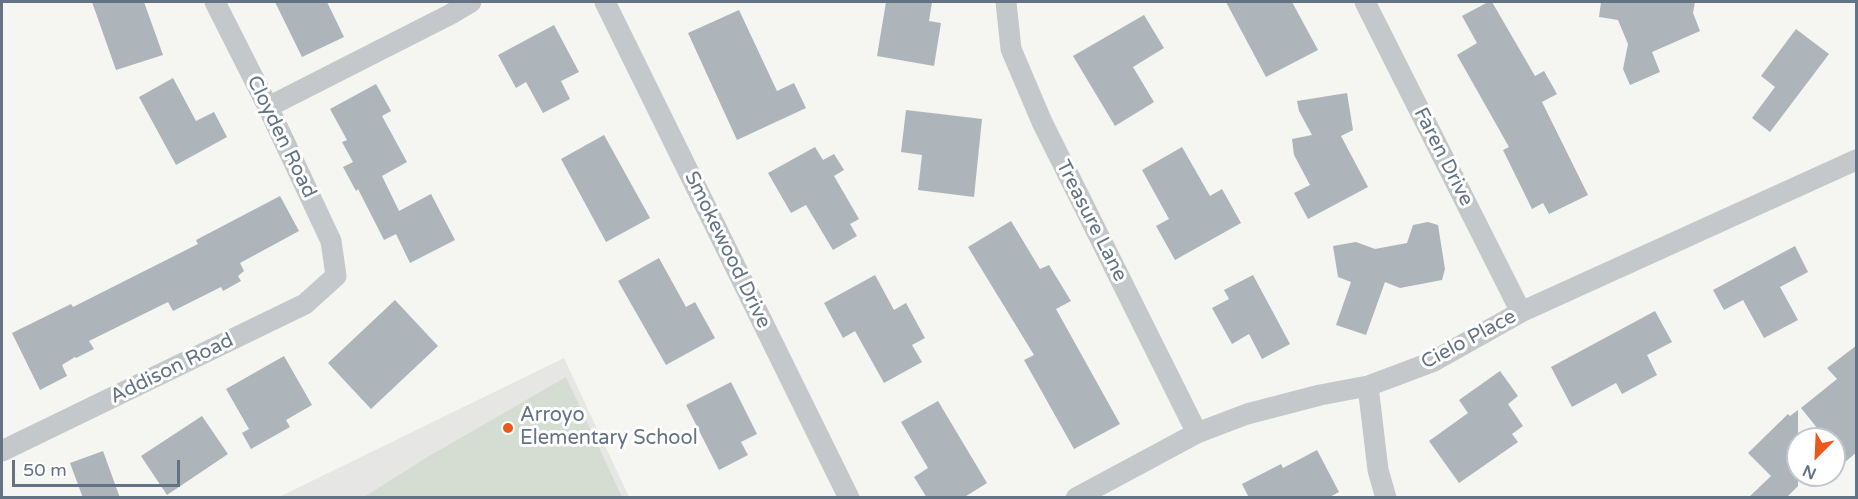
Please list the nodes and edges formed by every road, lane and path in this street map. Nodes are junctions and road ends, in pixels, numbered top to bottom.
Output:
1 (215, 2) edge
2 (471, 2) edge
3 (605, 2) edge
4 (1006, 2) edge
5 (1365, 2) edge
6 (268, 106) junction
7 (1857, 160) edge
8 (336, 276) joint
9 (1521, 312) junction
10 (1368, 386) junction
11 (1197, 433) junction
12 (2, 451) edge
13 (849, 498) edge
14 (1076, 498) edge
15 (1386, 498) edge

1 - 6 street, Cloyden Road
2 - 6 street
3 - 13 street, Smokewood Drive
4 - 11 street, Treasure Lane
5 - 9 street, Faren Drive
6 - 8 street, Cloyden Road
7 - 9 street, Cielo Place
8 - 12 street, Addison Road
9 - 10 street, Cielo Place
10 - 11 street, Cielo Place
10 - 15 street
11 - 14 street, Cielo Place

